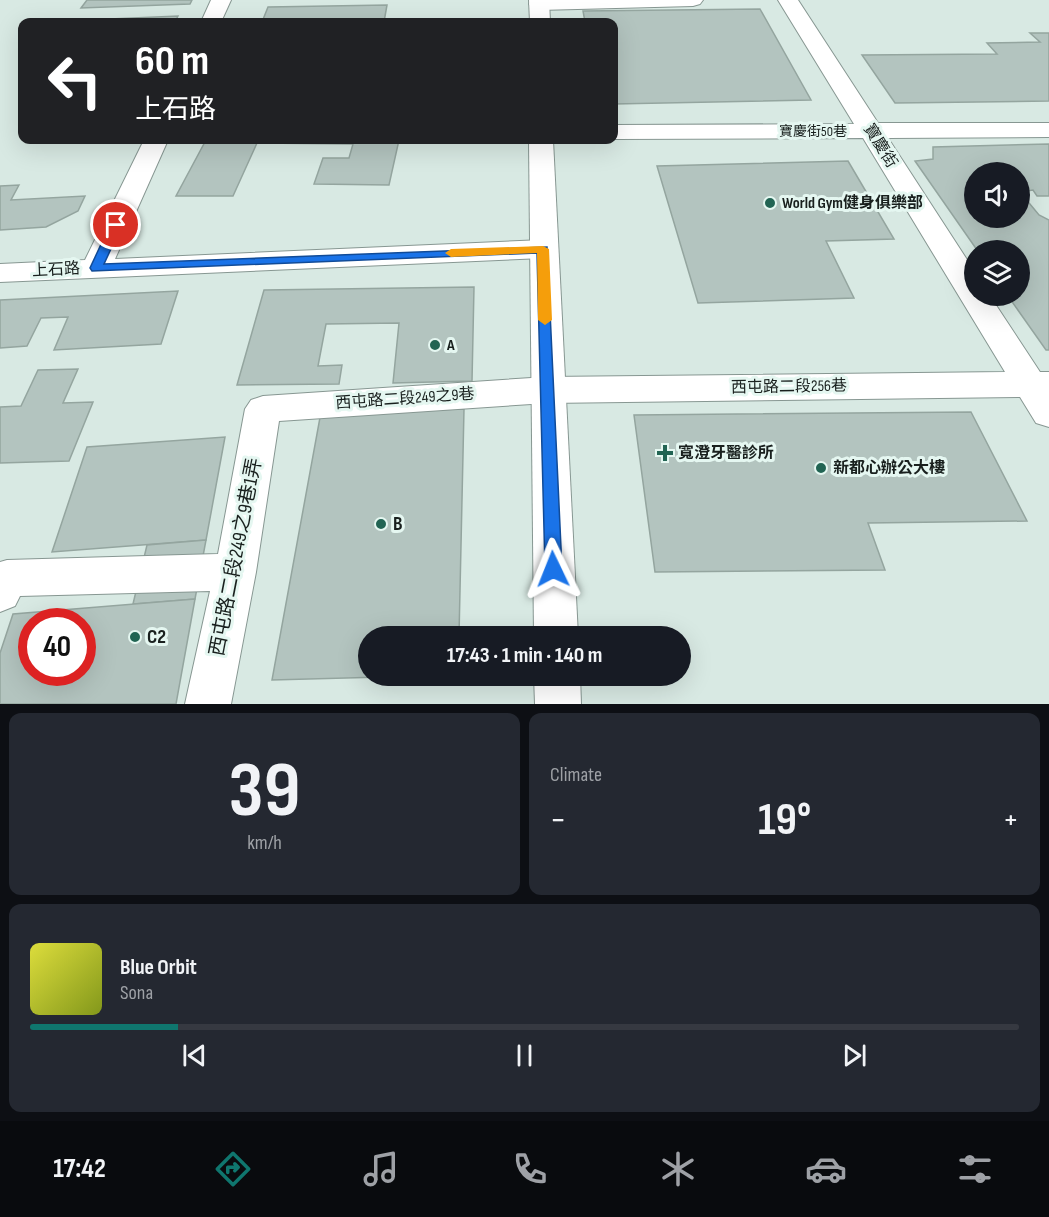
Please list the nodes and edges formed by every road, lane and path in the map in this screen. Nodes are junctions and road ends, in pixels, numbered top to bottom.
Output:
1 (221, 0) edge
2 (693, 0) edge
3 (788, 0) edge
4 (539, 9) edge
5 (212, 18) edge
6 (1049, 130) edge
7 (871, 131) junction
8 (618, 132) edge
9 (154, 144) edge
10 (541, 144) edge
11 (543, 249) junction
12 (96, 268) junction
13 (0, 273) edge
14 (1040, 384) edge
15 (547, 390) junction
16 (263, 409) joint
17 (1049, 414) edge
18 (235, 572) junction
19 (0, 593) edge
20 (555, 626) edge
21 (557, 686) edge
22 (208, 704) edge
23 (558, 704) edge

1 - 5 street
2 - 4 street
3 - 7 street, 寶慶街
6 - 7 street, 寶慶街50巷
7 - 8 street, 寶慶街50巷
7 - 14 street, 寶慶街
9 - 12 street
10 - 11 street
11 - 12 street, 上石路
11 - 15 street
12 - 13 street, 上石路
14 - 15 street, 西屯路二段256巷
14 - 17 street, 寶慶街
15 - 16 street, 西屯路二段249之9巷
15 - 20 street
16 - 18 street, 西屯路二段249之9巷1弄
18 - 19 street
18 - 22 street, 西屯路二段249之9巷1弄
21 - 23 street

